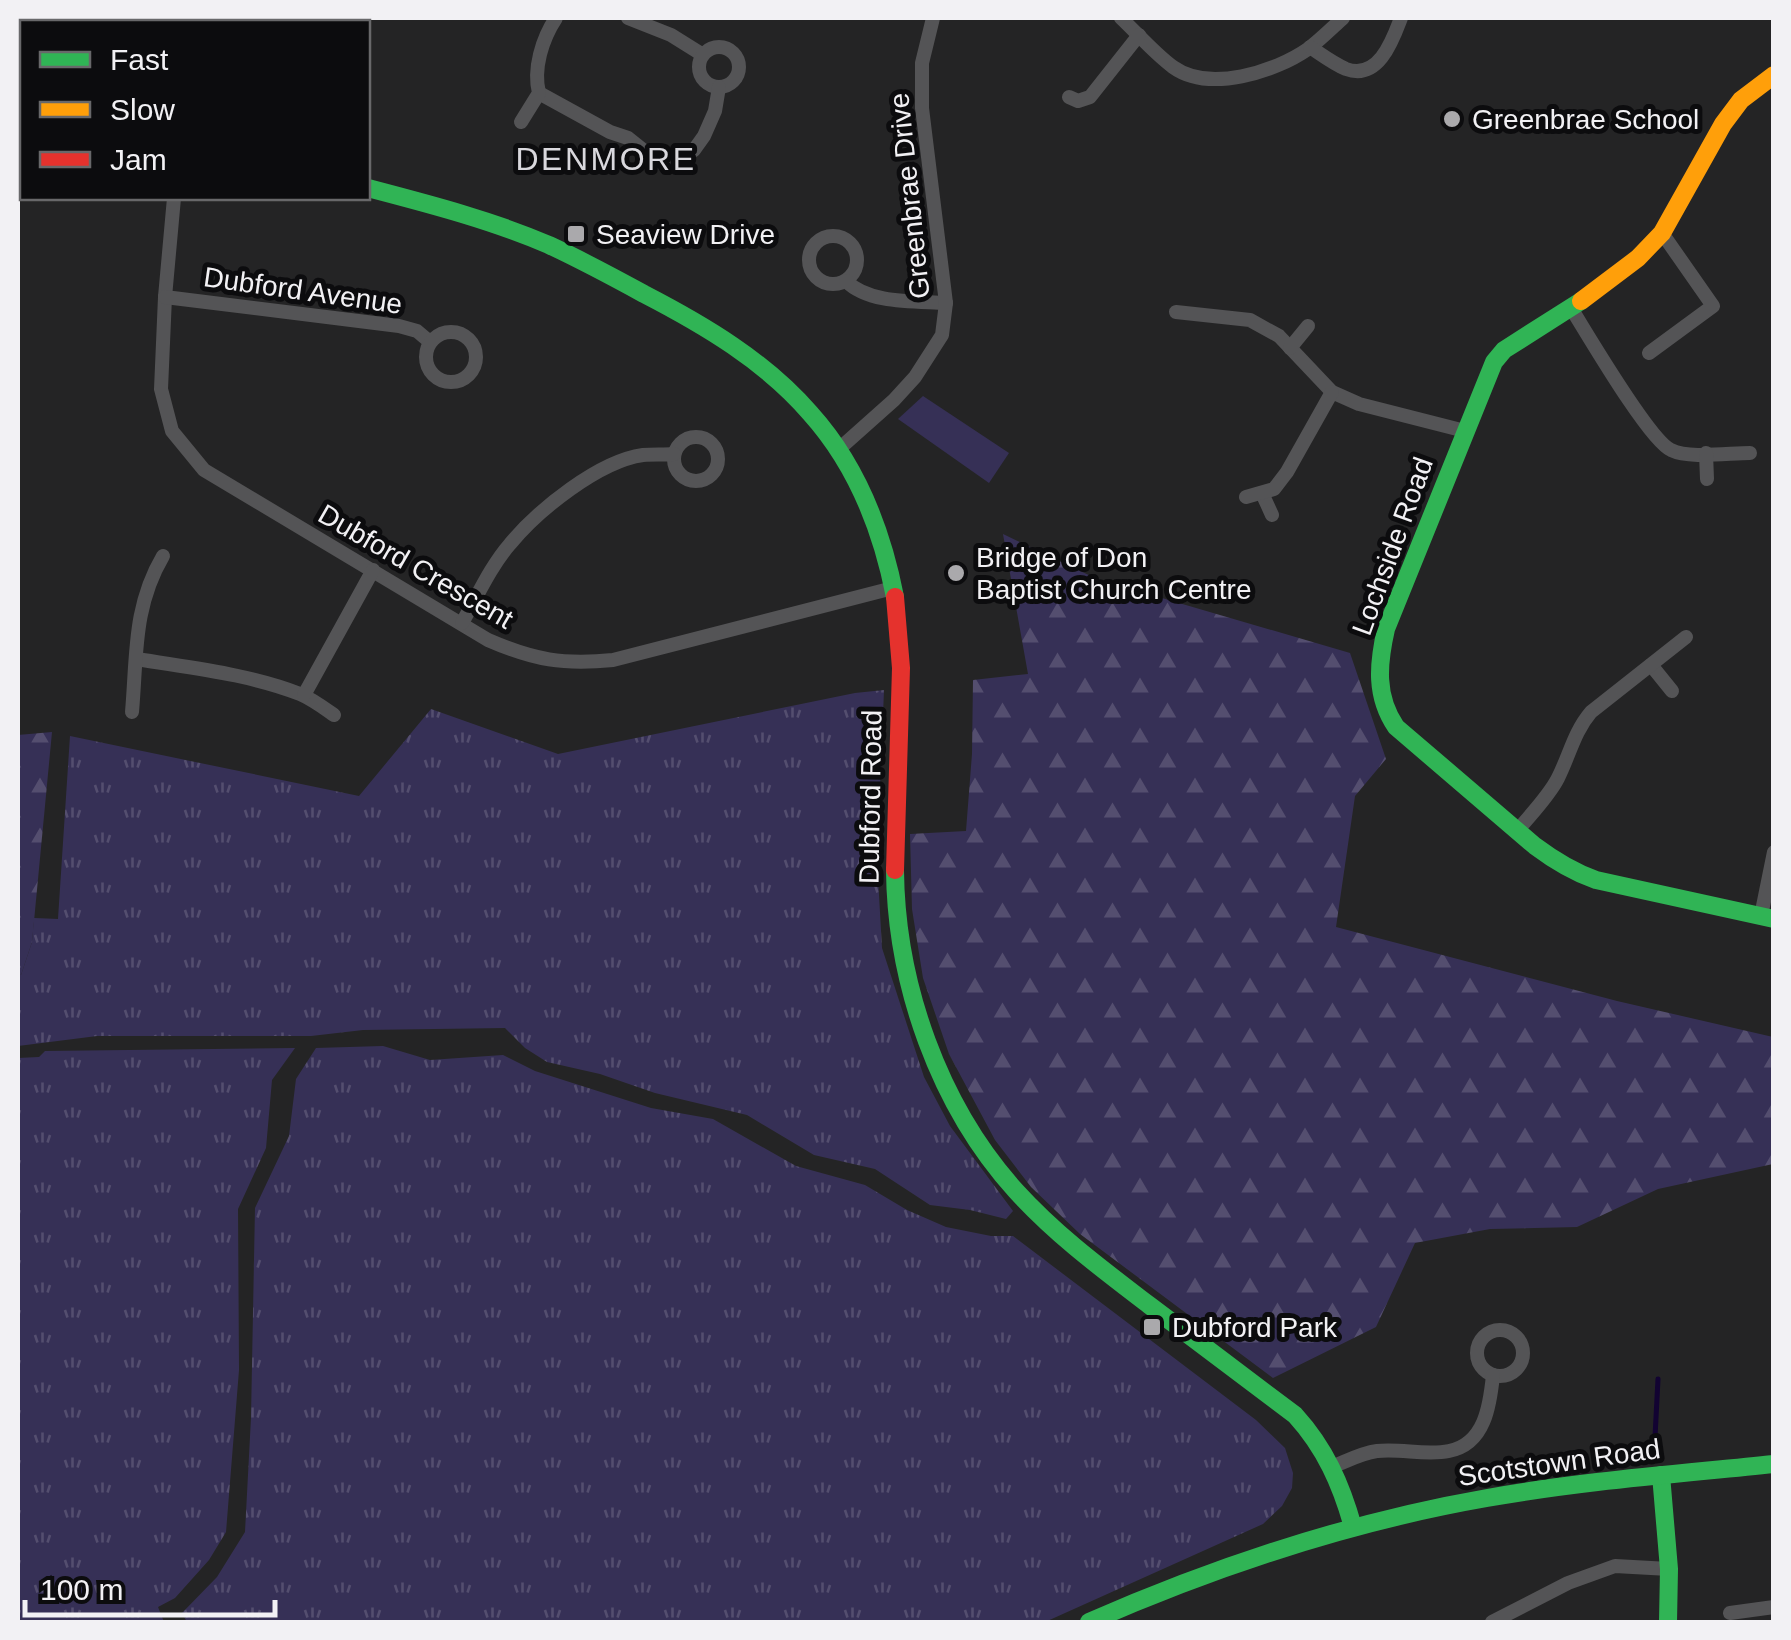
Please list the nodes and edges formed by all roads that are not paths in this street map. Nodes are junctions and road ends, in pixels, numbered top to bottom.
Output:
1 (556, 18) edge
2 (628, 18) edge
3 (933, 18) edge
4 (1121, 18) edge
5 (1343, 18) edge
6 (1401, 18) edge
7 (1139, 36) junction
8 (1310, 47) junction
9 (703, 56) junction
10 (1774, 74) edge
11 (719, 87) junction
12 (539, 93) junction
13 (1069, 97) dead end
14 (521, 122) dead end
15 (370, 189) edge
16 (174, 200) edge
17 (1662, 233) junction
18 (846, 281) dead end
19 (165, 298) junction
20 (946, 303) junction
21 (1572, 308) junction
22 (1176, 312) dead end
23 (1308, 326) dead end
24 (430, 342) dead end
25 (1290, 348) junction
26 (1649, 354) dead end
27 (1332, 392) junction
28 (1465, 431) junction
29 (839, 449) junction
30 (1706, 453) junction
31 (1750, 453) dead end
32 (674, 454) dead end
33 (1707, 479) dead end
34 (1262, 493) junction
35 (1246, 497) dead end
36 (1272, 515) dead end
37 (163, 556) dead end
38 (134, 570) dead end
39 (372, 570) junction
40 (151, 576) junction
41 (893, 588) junction
42 (462, 624) junction
43 (1686, 637) dead end
44 (137, 659) junction
45 (1651, 665) junction
46 (1672, 692) dead end
47 (304, 695) junction
48 (132, 712) dead end
49 (334, 715) dead end
50 (1518, 830) junction
51 (1774, 852) edge
52 (1767, 918) edge
53 (1493, 1375) dead end
54 (1774, 1464) edge
55 (1332, 1467) junction
56 (1661, 1475) junction
57 (1353, 1527) junction
58 (1669, 1570) junction
59 (1774, 1606) edge
60 (1730, 1612) dead end
61 (1089, 1622) edge
62 (1492, 1622) edge
63 (1668, 1622) edge

1 - 12 street
2 - 9 street
3 - 20 street, Greenbrae Drive
4 - 7 street
5 - 8 street
6 - 8 street
7 - 8 street
7 - 13 street
9 - 11 street
9 - 11 street
10 - 17 street, Lochside Road
11 - 12 street
12 - 14 street
15 - 29 street, Dubford Road
16 - 19 street, Dubford Crescent
17 - 21 street, Lochside Road
17 - 26 street
18 - 20 street
19 - 24 street, Dubford Avenue
19 - 39 street, Dubford Crescent
20 - 29 street, Greenbrae Drive
21 - 28 street, Lochside Road
21 - 30 street
22 - 25 street
23 - 25 street
25 - 27 street
27 - 28 street
27 - 34 street
28 - 50 street, Lochside Road
29 - 41 street, Dubford Road
30 - 31 street
30 - 33 street
32 - 42 street
34 - 35 street
34 - 36 street
37 - 40 street
38 - 40 street
39 - 42 street, Dubford Crescent
39 - 47 street
40 - 44 street
41 - 42 street, Dubford Crescent
41 - 55 street, Dubford Road
43 - 45 street
44 - 47 street
44 - 48 street
45 - 46 street
45 - 50 street
47 - 49 street
50 - 52 street, Lochside Road
51 - 52 street
53 - 55 street
54 - 56 street, Scotstown Road
55 - 57 street, Dubford Road
56 - 57 street, Scotstown Road
56 - 58 street
57 - 61 street, Scotstown Road
58 - 62 street
58 - 63 street
59 - 60 street

